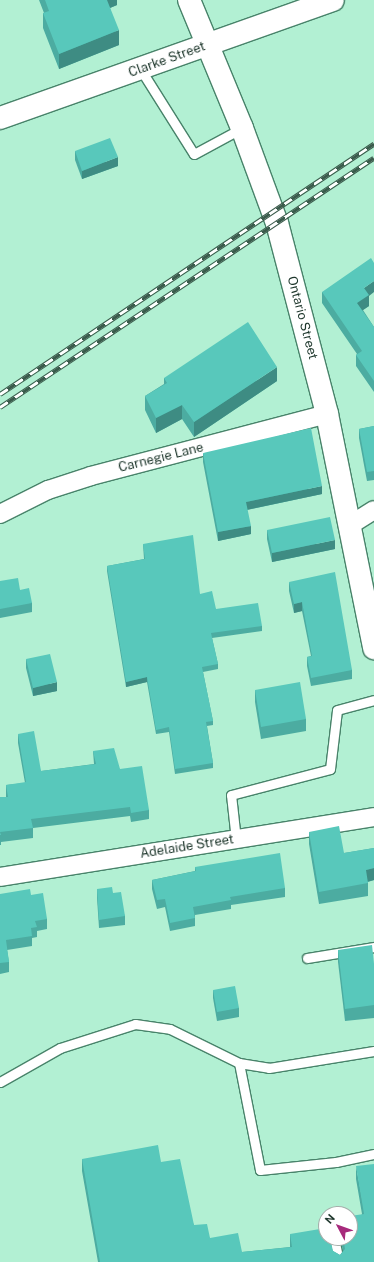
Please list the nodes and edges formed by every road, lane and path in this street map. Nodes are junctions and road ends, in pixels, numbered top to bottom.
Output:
1 (189, 0) edge
2 (334, 0) edge
3 (207, 44) junction
4 (141, 70) junction
5 (0, 118) edge
6 (242, 128) junction
7 (327, 414) junction
8 (374, 510) edge
9 (0, 514) edge
10 (350, 526) junction
11 (374, 648) edge
12 (374, 700) edge
13 (374, 817) edge
14 (236, 840) junction
15 (0, 878) edge
16 (374, 947) edge
17 (307, 958) dead end
18 (374, 1051) edge
19 (239, 1063) junction
20 (0, 1082) edge
21 (374, 1154) edge
22 (336, 1246) edge
23 (339, 1262) edge

1 - 3 street, Ontario Street
2 - 3 street, Clarke Street
3 - 4 street, Clarke Street
3 - 6 street, Ontario Street
4 - 5 street, Clarke Street
4 - 6 lane
6 - 7 street, Ontario Street
7 - 9 street, Carnegie Lane
7 - 10 street, Ontario Street
8 - 10 street
10 - 11 street, Ontario Street
12 - 14 lane
13 - 14 street, Adelaide Street
14 - 15 street, Adelaide Street
16 - 17 lane
18 - 19 lane
19 - 20 lane
19 - 21 lane
22 - 23 lane

